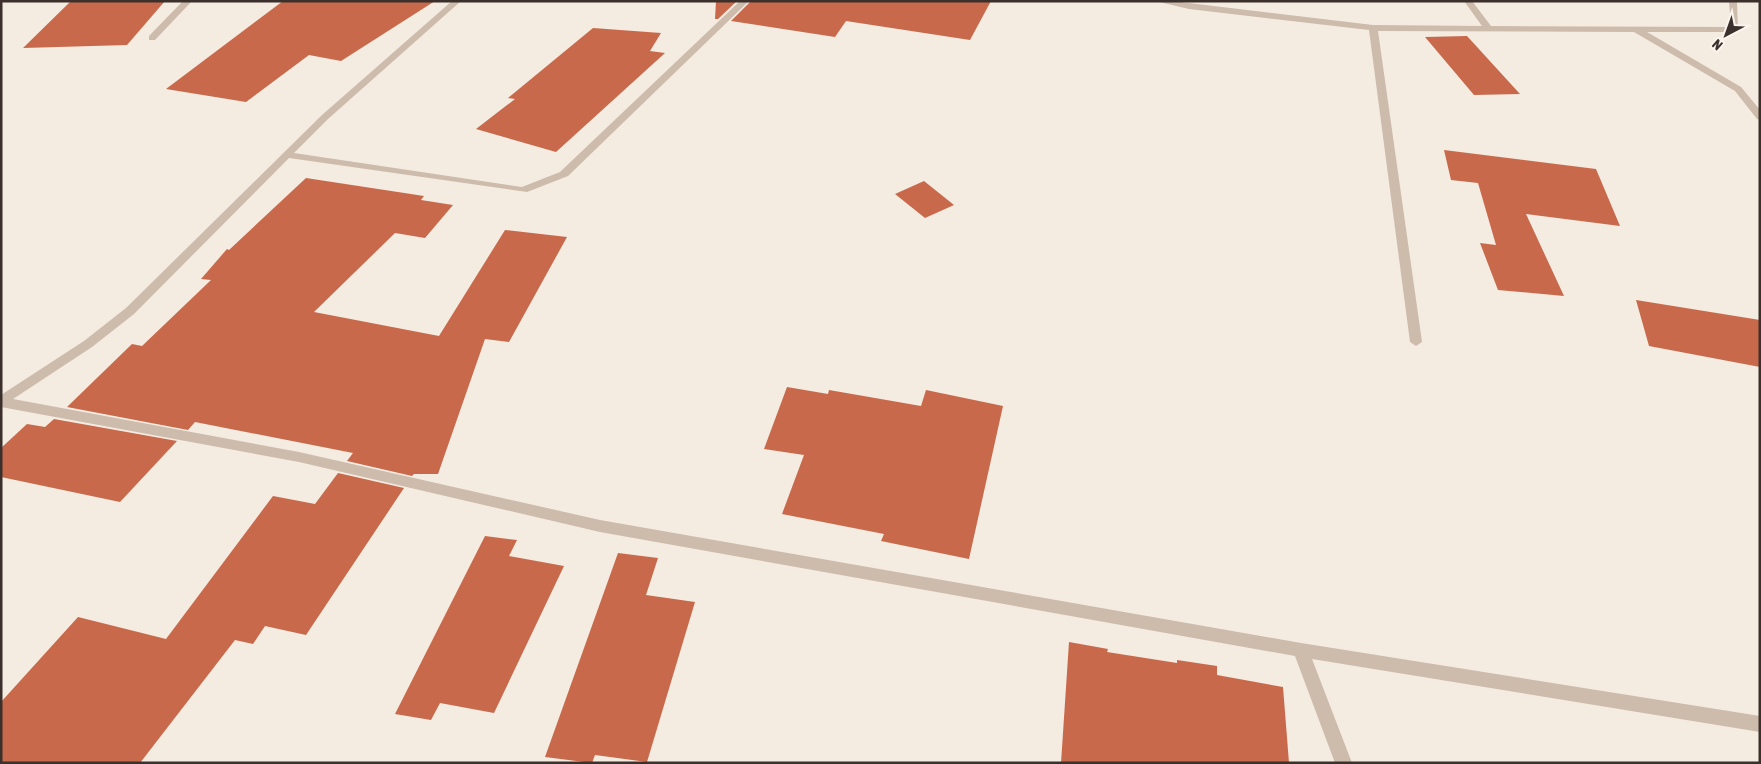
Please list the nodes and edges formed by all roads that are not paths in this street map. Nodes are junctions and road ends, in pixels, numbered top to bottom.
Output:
1 (188, 1) edge
2 (457, 1) edge
3 (746, 1) edge
4 (1159, 1) edge
5 (1468, 1) edge
6 (1733, 1) edge
7 (1373, 28) junction
8 (1488, 28) junction
9 (1635, 29) junction
10 (152, 38) dead end
11 (1760, 117) edge
12 (286, 155) junction
13 (1416, 342) dead end
14 (1, 401) edge
15 (1301, 650) junction
16 (1760, 724) edge
17 (1344, 763) edge

1 - 10 street
2 - 12 street
3 - 12 street
4 - 7 street
5 - 8 street
6 - 9 street
7 - 8 street
7 - 13 street
8 - 9 street
9 - 11 street
12 - 14 street
14 - 15 street
15 - 16 street
15 - 17 street

